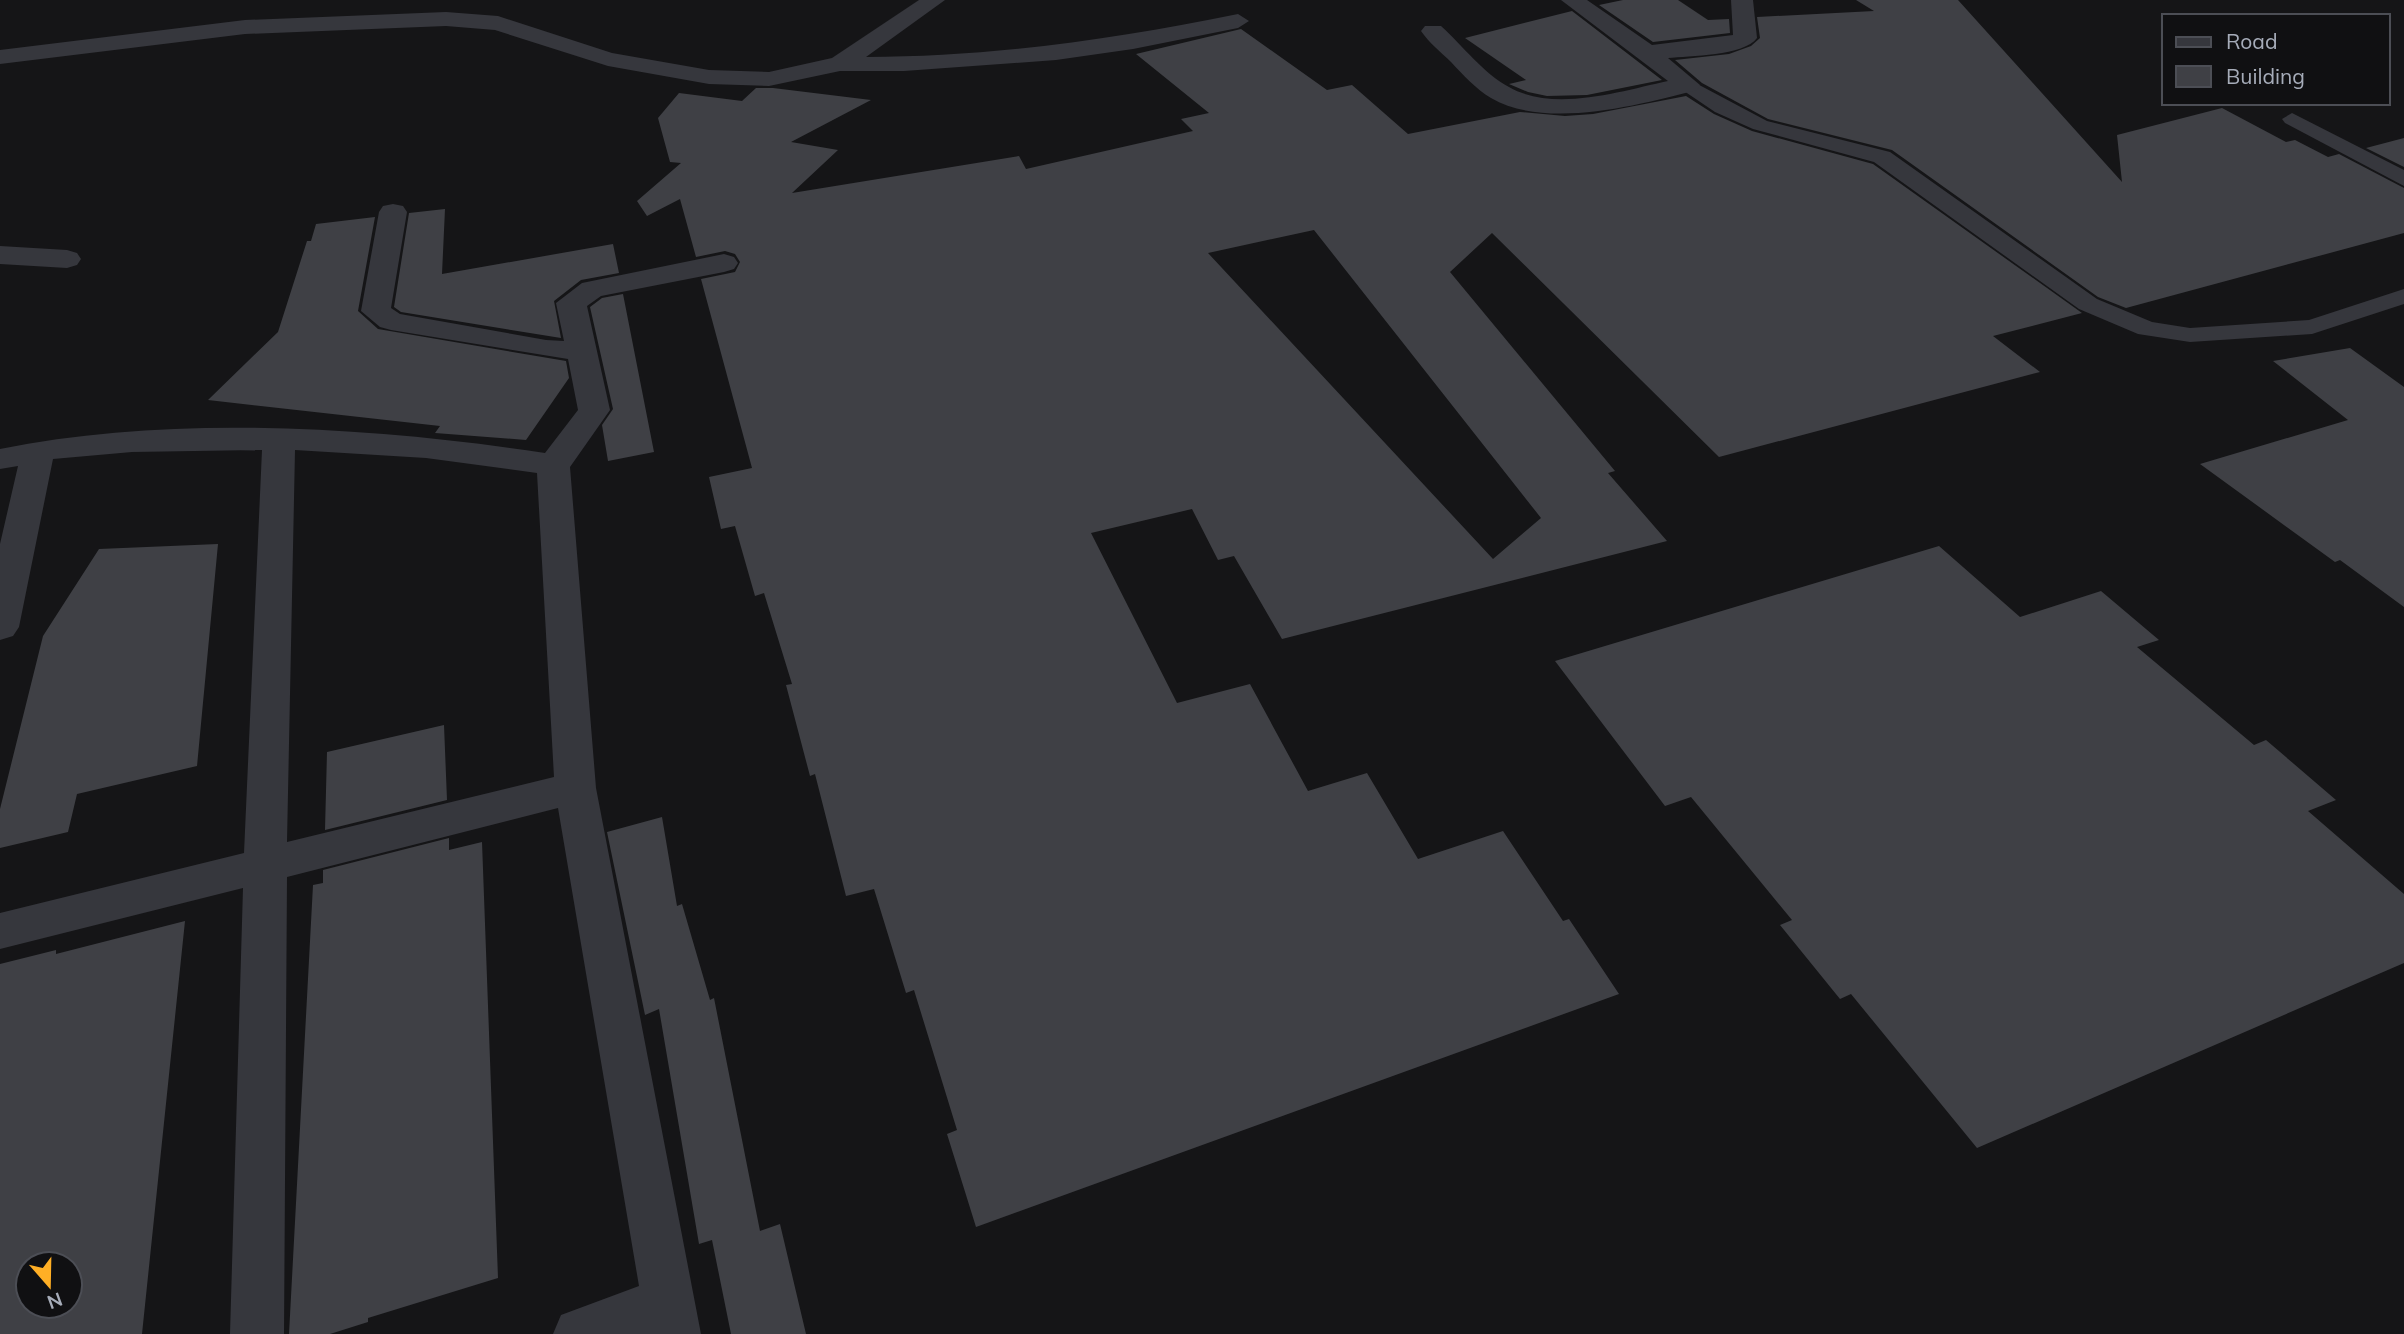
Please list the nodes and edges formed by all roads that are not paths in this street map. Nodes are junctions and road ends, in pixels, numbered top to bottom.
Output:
1 (934, 0) edge
2 (1572, 0) edge
3 (1742, 0) edge
4 (1238, 21) dead end
5 (1433, 31) dead end
6 (1647, 53) junction
7 (0, 57) edge
8 (840, 64) junction
9 (1688, 85) junction
10 (2292, 119) dead end
11 (2404, 179) edge
12 (393, 212) dead end
13 (0, 255) edge
14 (67, 259) dead end
15 (724, 263) dead end
16 (2404, 296) edge
17 (581, 351) junction
18 (279, 439) junction
19 (37, 450) junction
20 (0, 459) edge
21 (552, 466) junction
22 (0, 627) edge
23 (575, 788) junction
24 (265, 863) junction
25 (0, 931) edge
26 (671, 1318) edge
27 (257, 1334) edge
28 (580, 1334) edge

1 - 8 street
2 - 6 street
3 - 6 street
4 - 8 street
5 - 9 street
6 - 9 street
7 - 8 street
9 - 16 lane
10 - 11 lane
12 - 17 street
13 - 14 street
15 - 17 street
17 - 21 street
18 - 19 street
18 - 21 street
18 - 24 street
19 - 20 street
19 - 22 street
21 - 23 street
23 - 24 street
23 - 26 street
24 - 25 street
24 - 27 street
26 - 28 street

